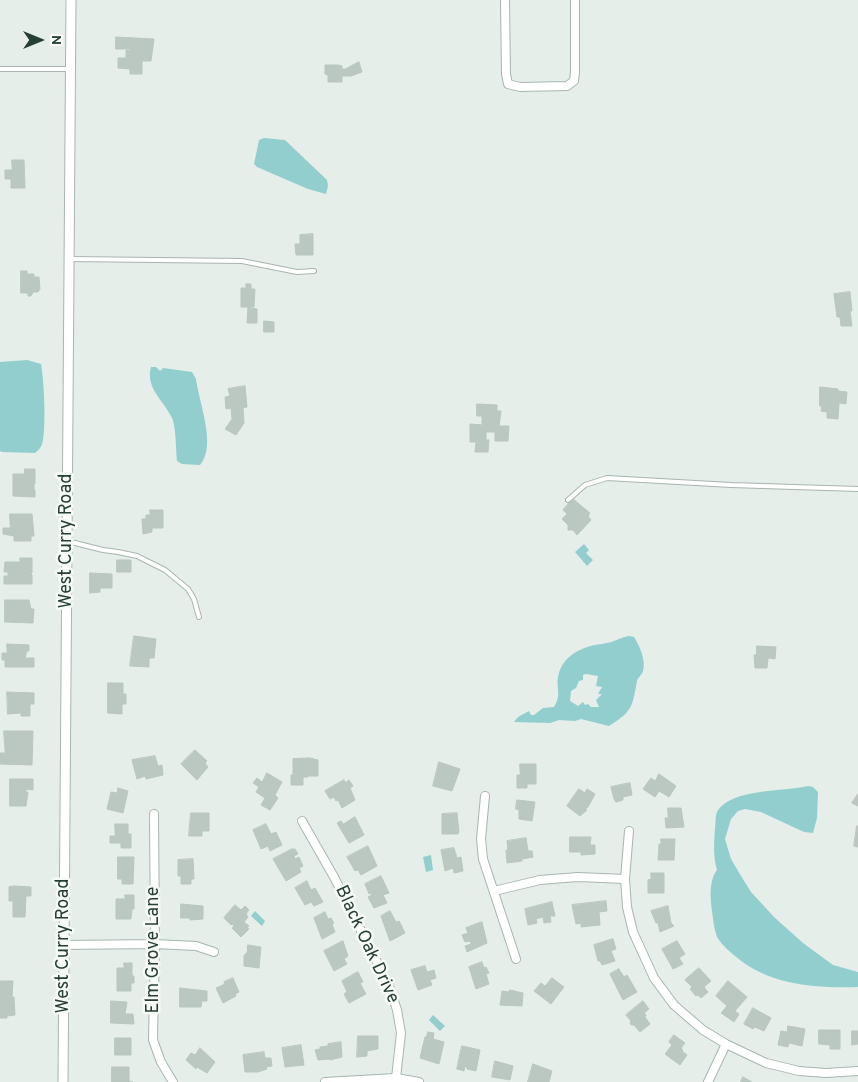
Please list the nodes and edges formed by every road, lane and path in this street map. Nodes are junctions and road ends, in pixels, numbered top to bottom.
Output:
1 (71, 0) edge
2 (505, 0) edge
3 (575, 0) edge
4 (0, 69) edge
5 (70, 69) junction
6 (69, 259) junction
7 (314, 271) dead end
8 (858, 490) edge
9 (568, 500) dead end
10 (67, 540) junction
11 (198, 617) dead end
12 (485, 796) dead end
13 (154, 814) dead end
14 (302, 821) dead end
15 (629, 831) dead end
16 (625, 879) junction
17 (494, 891) junction
18 (155, 944) junction
19 (64, 945) junction
20 (214, 952) dead end
21 (516, 959) dead end
22 (726, 1044) junction
23 (858, 1071) edge
24 (826, 1073) junction
25 (396, 1078) junction
26 (63, 1082) edge
27 (173, 1082) edge
28 (325, 1082) edge
29 (419, 1082) edge
30 (708, 1082) edge
31 (826, 1082) edge

1 - 5 street, West Curry Road
2 - 3 street
4 - 5 lane
5 - 6 street, West Curry Road
6 - 7 lane
6 - 10 street, West Curry Road
8 - 9 lane
10 - 11 lane
10 - 19 street, West Curry Road
12 - 17 street
13 - 18 street, Elm Grove Lane
14 - 25 street, Black Oak Drive
15 - 16 street
16 - 17 street
16 - 22 street
17 - 21 street
18 - 19 street
18 - 20 street
18 - 27 street, Elm Grove Lane
19 - 26 street, West Curry Road
22 - 24 street
22 - 30 street
23 - 24 street
24 - 31 street
25 - 28 street
25 - 29 street

